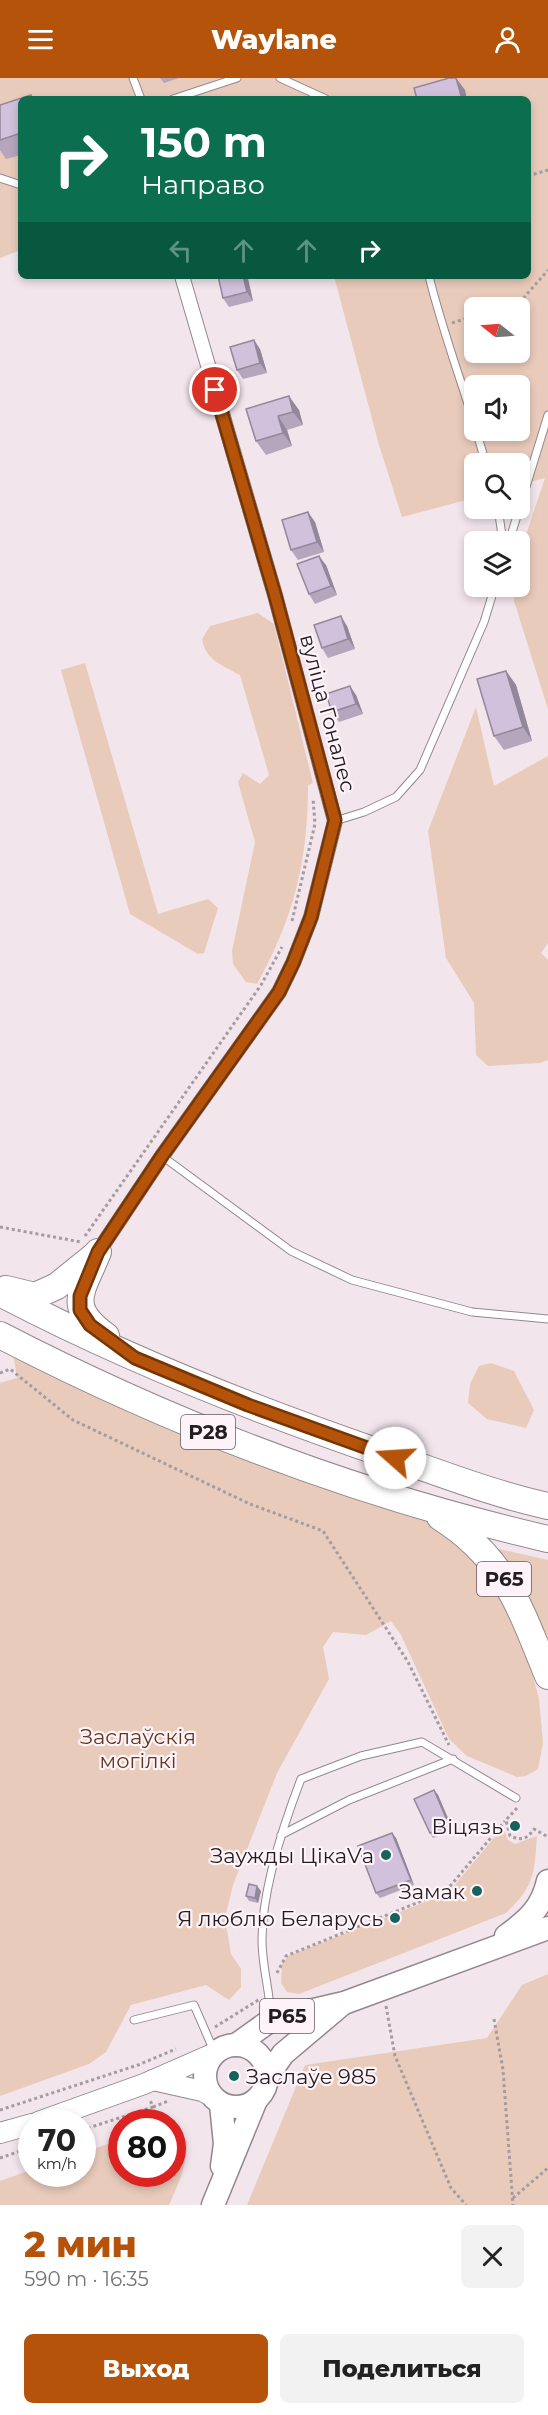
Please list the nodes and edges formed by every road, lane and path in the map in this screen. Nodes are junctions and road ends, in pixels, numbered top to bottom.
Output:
1 (133, 78) edge
2 (237, 78) edge
3 (280, 78) edge
4 (140, 96) edge
5 (182, 96) edge
6 (319, 96) edge
7 (548, 170) edge
8 (531, 175) edge
9 (0, 178) edge
10 (18, 184) edge
11 (548, 270) edge
12 (183, 279) edge
13 (430, 279) edge
14 (524, 297) edge
15 (464, 319) edge
16 (441, 326) junction
17 (464, 394) edge
18 (548, 415) edge
19 (512, 531) edge
20 (492, 597) edge
21 (325, 785) junction
22 (335, 820) junction
23 (292, 923) dead end
24 (283, 944) dead end
25 (162, 1156) junction
26 (0, 1227) edge
27 (98, 1252) junction
28 (0, 1290) edge
29 (548, 1319) edge
30 (0, 1335) edge
31 (135, 1358) junction
32 (0, 1373) edge
33 (548, 1506) edge
34 (425, 1507) junction
35 (548, 1539) edge
36 (548, 1676) edge
37 (453, 1757) junction
38 (516, 1798) joint
39 (282, 1836) junction
40 (548, 1837) edge
41 (547, 1894) edge
42 (548, 1928) edge
43 (491, 1947) junction
44 (383, 1989) junction
45 (344, 2003) junction
46 (494, 2019) dead end
47 (134, 2020) dead end
48 (271, 2020) junction
49 (236, 2045) junction
50 (215, 2053) junction
51 (267, 2077) junction
52 (149, 2082) junction
53 (172, 2100) dead end
54 (216, 2100) junction
55 (256, 2100) junction
56 (153, 2107) junction
57 (74, 2109) edge
58 (96, 2125) edge
59 (18, 2128) edge
60 (0, 2133) edge
61 (18, 2152) edge
62 (0, 2158) edge
63 (548, 2168) edge
64 (513, 2198) junction
65 (215, 2201) edge
66 (466, 2205) edge
67 (513, 2205) edge

1 - 4 lane
2 - 5 lane
3 - 6 lane
7 - 8 path
9 - 10 lane
11 - 14 path
12 - 21 street, вуліца Гоналес
13 - 16 lane
15 - 16 path
16 - 17 lane
18 - 19 lane
20 - 22 lane
21 - 22 street, вуліца Гоналес
21 - 23 path
22 - 25 street, вуліца Гоналес
24 - 26 path
25 - 27 street, вуліца Гоналес
25 - 29 lane
27 - 28 highway
27 - 31 highway
28 - 31 highway, Р28
30 - 34 highway, Р28
31 - 33 highway, Р28
32 - 37 path
34 - 35 highway, Р28
34 - 36 highway, Р65
37 - 38 lane
37 - 39 lane
37 - 39 lane
38 - 40 path
39 - 48 lane
41 - 43 main road
42 - 43 main road, Р65
43 - 44 main road, Р65
44 - 45 main road, Р65
44 - 66 path
45 - 48 main road, Р65
45 - 51 main road, Р65
46 - 64 path
47 - 50 lane
48 - 49 main road, Р65
49 - 50 main road, Р65
49 - 51 main road, Р65
50 - 52 main road
50 - 54 main road, Р65
51 - 55 main road, Р65
52 - 54 main road
52 - 56 path
52 - 57 main road
53 - 56 path
54 - 55 main road
54 - 65 main road, Р65
55 - 65 main road, Р65
56 - 58 path
59 - 60 main road
61 - 62 path
63 - 64 path
64 - 67 path

